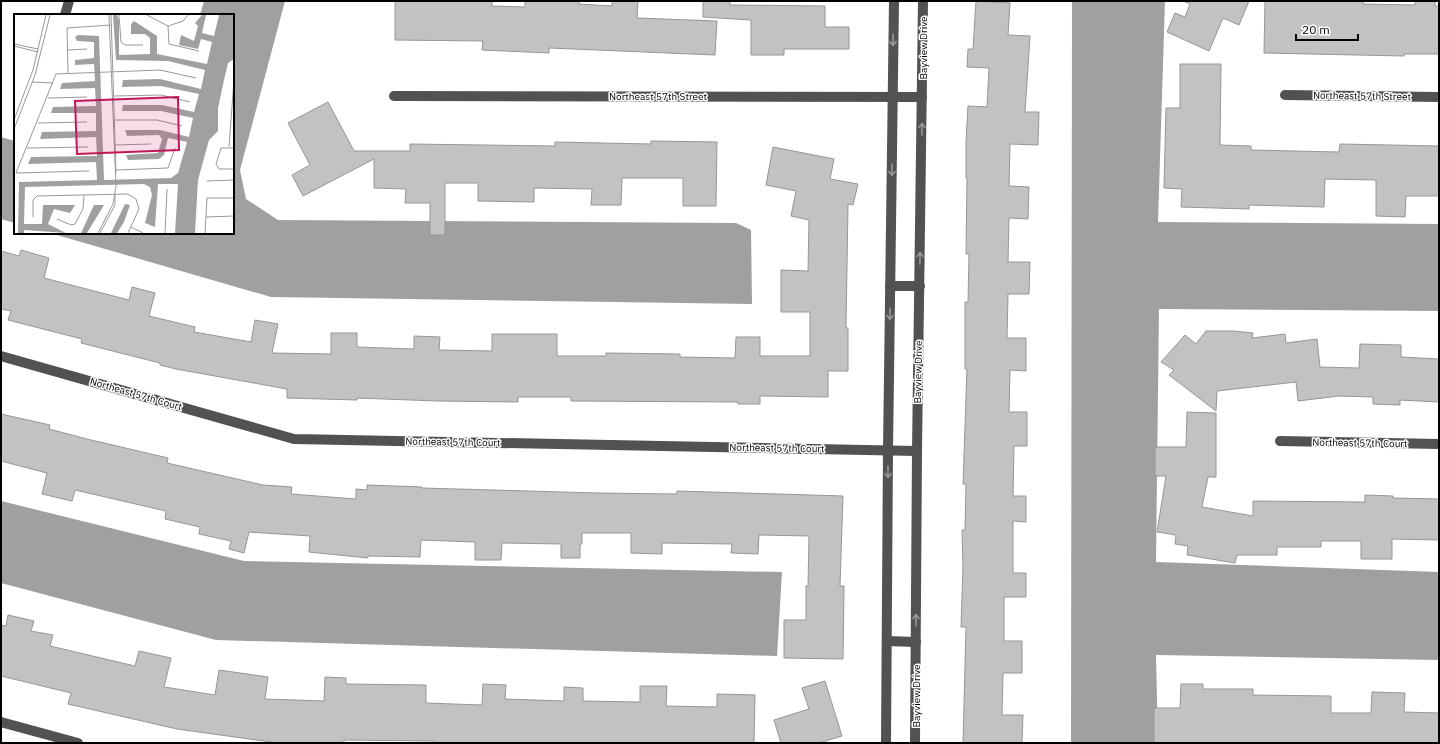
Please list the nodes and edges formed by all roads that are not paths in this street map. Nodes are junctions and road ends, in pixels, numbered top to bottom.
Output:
1 (69, 1) edge
2 (894, 1) edge
3 (923, 1) edge
4 (65, 14) edge
5 (1285, 95) dead end
6 (394, 96) dead end
7 (893, 97) junction
8 (922, 97) junction
9 (1439, 98) edge
10 (890, 286) junction
11 (920, 286) junction
12 (1, 356) edge
13 (1280, 441) dead end
14 (1439, 444) edge
15 (888, 450) junction
16 (917, 451) junction
17 (887, 641) junction
18 (916, 642) junction
19 (1, 722) edge
20 (78, 743) edge
21 (886, 743) edge
22 (916, 743) edge

1 - 4 street
2 -> 7 street
3 - 8 street, Bayview Drive
5 - 9 street, Northeast 57th Street
6 - 7 street, Northeast 57th Street
7 - 8 street, Northeast 57th Street
7 -> 10 street
11 -> 8 street, Bayview Drive
10 - 11 street
10 -> 15 street
11 - 16 street, Bayview Drive
12 - 15 street, Northeast 57th Court
13 - 14 street, Northeast 57th Court
15 - 16 street, Northeast 57th Court
15 -> 17 street
18 -> 16 street, Bayview Drive
17 - 18 street
17 - 21 street
18 - 22 street, Bayview Drive
19 - 20 street

